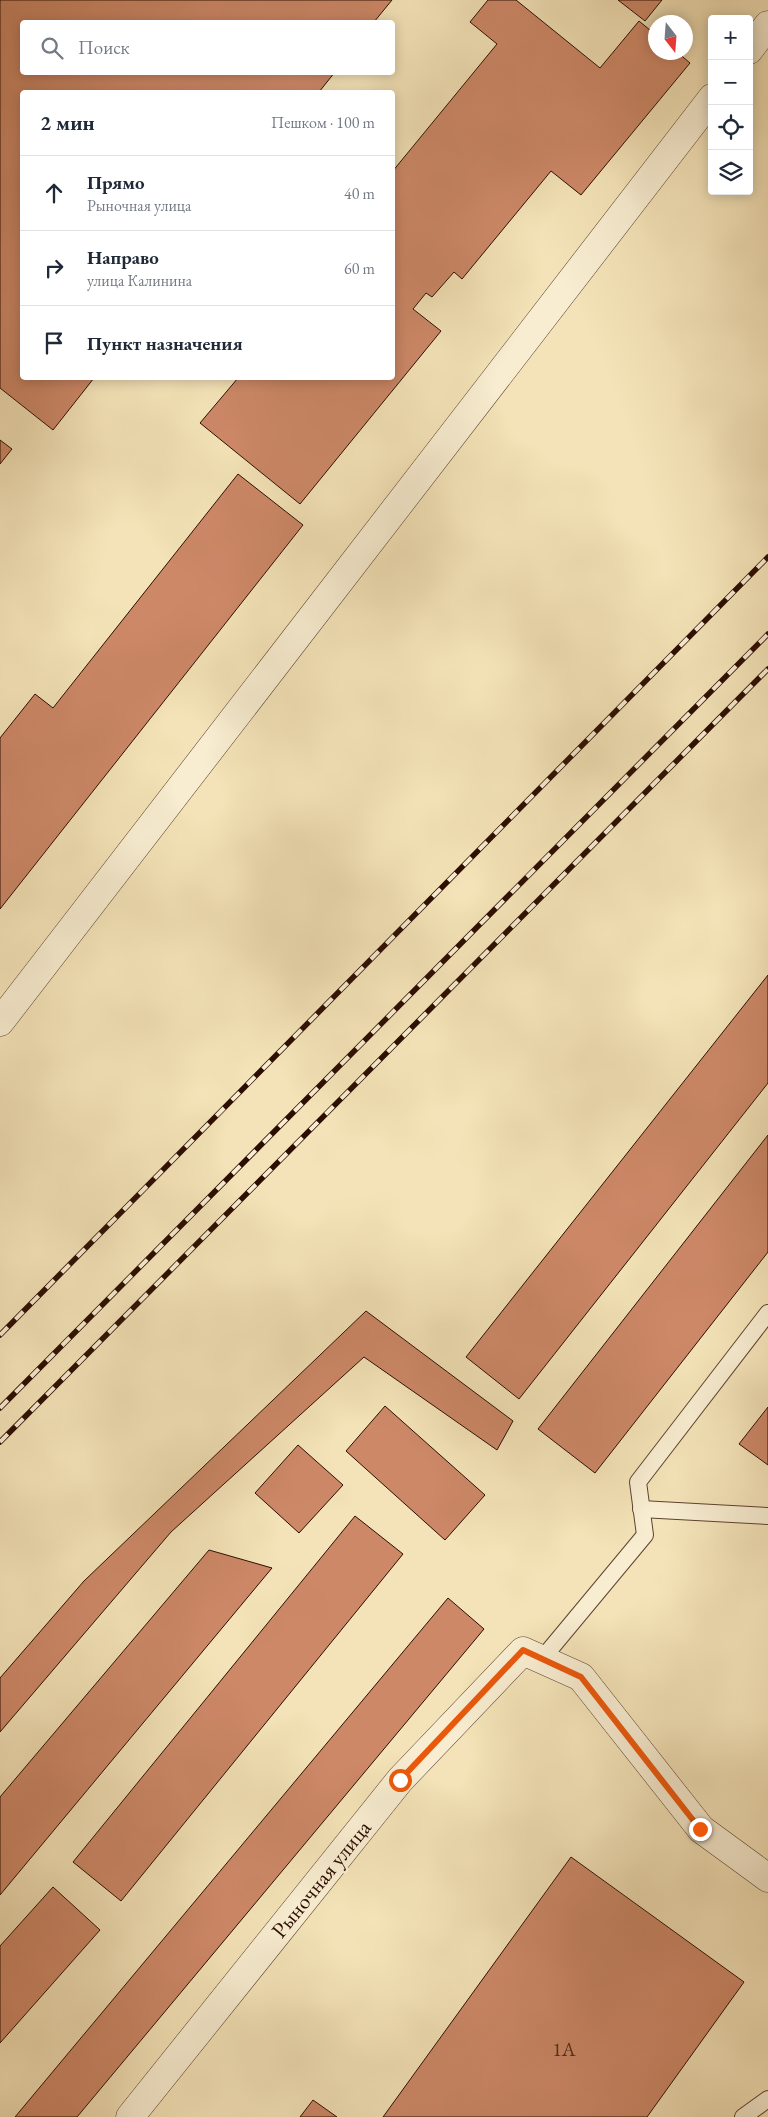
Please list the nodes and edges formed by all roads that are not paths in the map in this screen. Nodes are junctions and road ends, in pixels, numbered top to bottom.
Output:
1 (768, 26) edge
2 (753, 45) edge
3 (708, 103) edge
4 (0, 1022) edge
5 (768, 1313) edge
6 (641, 1509) junction
7 (768, 1516) edge
8 (532, 1655) junction
9 (768, 1878) edge
10 (768, 2099) edge
11 (130, 2117) edge
12 (743, 2117) edge

1 - 2 street
3 - 4 street
5 - 6 lane
6 - 7 lane
6 - 8 lane
8 - 9 street
8 - 11 street, Рыночная улица
10 - 12 lane

